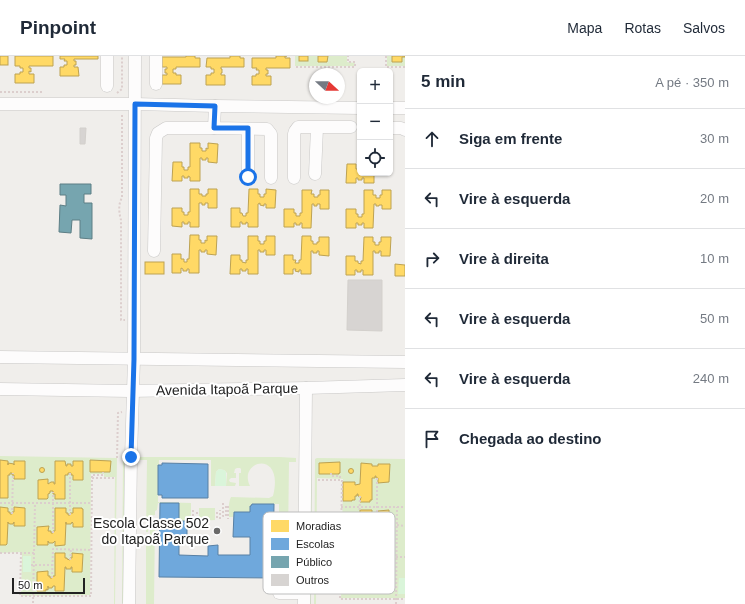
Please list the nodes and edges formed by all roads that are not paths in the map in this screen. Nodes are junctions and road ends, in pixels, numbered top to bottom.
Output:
1 (107, 56) edge
2 (135, 56) edge
3 (156, 56) edge
4 (156, 84) dead end
5 (112, 90) road end
6 (0, 104) edge
7 (135, 104) junction
8 (215, 106) junction
9 (356, 108) edge
10 (393, 108) edge
11 (405, 108) edge
12 (214, 128) junction
13 (248, 128) junction
14 (317, 128) junction
15 (355, 128) edge
16 (393, 128) edge
17 (405, 130) edge
18 (315, 174) dead end
19 (248, 177) dead end
20 (271, 178) dead end
21 (294, 178) dead end
22 (154, 251) dead end
23 (0, 356) edge
24 (134, 359) junction
25 (405, 362) edge
26 (405, 386) edge
27 (306, 388) junction
28 (0, 389) edge
29 (133, 391) junction
30 (305, 512) edge
31 (283, 594) edge
32 (304, 599) edge
33 (129, 604) edge

1 - 5 street
2 - 7 street
3 - 4 street
6 - 7 street
7 - 8 street
7 - 24 street
8 - 9 street
8 - 12 street
9 - 15 street
10 - 11 street
12 - 13 street
12 - 22 street
13 - 19 street
13 - 20 street
14 - 15 street
14 - 18 street
14 - 21 street
16 - 17 street
23 - 24 street, Avenida Itapoã Parque
24 - 25 street, Avenida Itapoã Parque
24 - 29 street
26 - 27 street, Avenida Itapoã Parque
27 - 29 street, Avenida Itapoã Parque
27 - 30 street
28 - 29 street, Avenida Itapoã Parque
29 - 33 street
31 - 32 street

